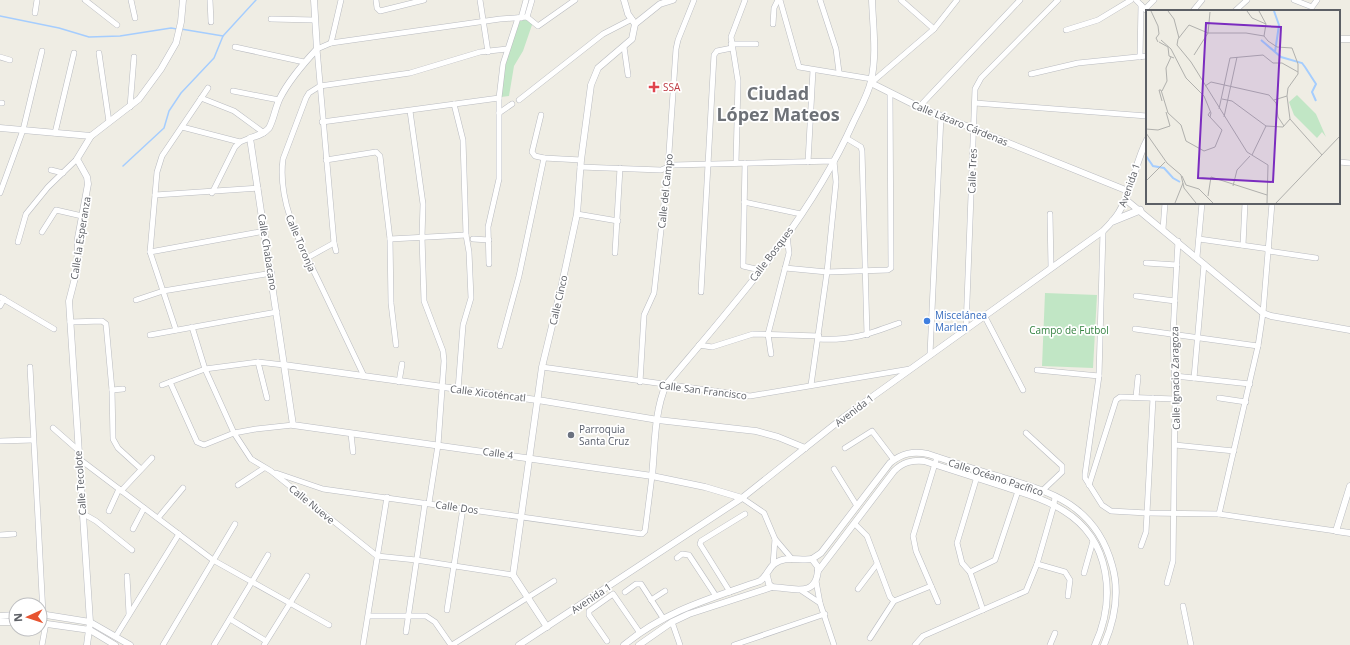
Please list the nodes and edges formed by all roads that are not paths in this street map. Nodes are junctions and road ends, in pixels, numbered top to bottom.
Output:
1 (37, 0) edge
2 (85, 0) edge
3 (131, 0) edge
4 (183, 0) edge
5 (210, 0) edge
6 (314, 0) edge
7 (341, 0) edge
8 (376, 0) edge
9 (424, 0) edge
10 (480, 0) edge
11 (526, 0) edge
12 (532, 0) edge
13 (575, 0) edge
14 (624, 0) edge
15 (673, 0) edge
16 (694, 0) edge
17 (745, 0) edge
18 (779, 0) edge
19 (820, 0) edge
20 (872, 0) edge
21 (901, 0) edge
22 (948, 0) edge
23 (957, 0) edge
24 (1020, 0) edge
25 (1058, 0) edge
26 (1131, 0) edge
27 (1154, 0) edge
28 (1202, 0) edge
29 (1247, 0) edge
30 (1294, 0) edge
31 (1317, 0) edge
32 (659, 2) edge
33 (954, 5) junction
34 (1141, 5) edge
35 (1194, 10) edge
36 (1236, 10) edge
37 (35, 13) dead end
38 (527, 17) junction
39 (135, 18) dead end
40 (519, 18) junction
41 (271, 19) dead end
42 (315, 20) junction
43 (211, 22) dead end
44 (485, 22) junction
45 (633, 22) junction
46 (773, 24) dead end
47 (117, 25) dead end
48 (934, 29) junction
49 (1066, 30) dead end
50 (331, 43) junction
51 (756, 44) dead end
52 (732, 46) junction
53 (235, 47) dead end
54 (624, 47) junction
55 (317, 49) junction
56 (507, 49) junction
57 (42, 51) dead end
58 (488, 52) junction
59 (74, 53) dead end
60 (99, 53) dead end
61 (1146, 56) edge
62 (0, 57) edge
63 (134, 57) dead end
64 (1140, 57) junction
65 (10, 60) dead end
66 (304, 62) junction
67 (813, 70) junction
68 (839, 72) junction
69 (1031, 74) dead end
70 (628, 75) dead end
71 (871, 81) junction
72 (320, 86) junction
73 (208, 88) dead end
74 (233, 92) dead end
75 (890, 94) junction
76 (201, 98) junction
77 (499, 98) junction
78 (279, 100) junction
79 (520, 100) dead end
80 (975, 103) junction
81 (454, 104) junction
82 (512, 104) dead end
83 (130, 107) junction
84 (919, 107) junction
85 (410, 111) junction
86 (499, 113) junction
87 (541, 115) dead end
88 (941, 116) junction
89 (1146, 116) edge
90 (109, 122) junction
91 (322, 122) junction
92 (182, 127) junction
93 (0, 128) edge
94 (23, 130) junction
95 (974, 130) junction
96 (55, 133) junction
97 (264, 133) junction
98 (91, 136) junction
99 (250, 138) junction
100 (846, 138) junction
101 (240, 142) junction
102 (1146, 142) edge
103 (544, 158) junction
104 (77, 159) junction
105 (326, 160) junction
106 (580, 160) junction
107 (834, 161) junction
108 (808, 162) junction
109 (1340, 162) edge
110 (736, 163) junction
111 (745, 163) junction
112 (1350, 163) edge
113 (709, 165) junction
114 (668, 167) junction
115 (580, 168) junction
116 (620, 168) junction
117 (51, 170) dead end
118 (63, 173) junction
119 (258, 188) junction
120 (1128, 191) junction
121 (212, 192) junction
122 (0, 193) edge
123 (155, 195) junction
124 (1125, 199) junction
125 (744, 202) junction
126 (1165, 204) edge
127 (1202, 204) edge
128 (1245, 204) edge
129 (1272, 204) edge
130 (1140, 210) junction
131 (577, 214) junction
132 (801, 214) junction
133 (1050, 214) dead end
134 (82, 216) junction
135 (618, 221) junction
136 (1113, 221) junction
137 (1163, 229) junction
138 (265, 231) junction
139 (1103, 231) junction
140 (42, 232) dead end
141 (466, 235) junction
142 (787, 235) junction
143 (422, 237) junction
144 (473, 238) dead end
145 (390, 239) junction
146 (1199, 239) junction
147 (489, 240) junction
148 (1178, 241) junction
149 (18, 242) dead end
150 (334, 243) junction
151 (1243, 245) junction
152 (1268, 250) junction
153 (336, 251) dead end
154 (150, 252) junction
155 (615, 253) dead end
156 (1197, 257) junction
157 (307, 258) junction
158 (1316, 258) dead end
159 (1146, 263) dead end
160 (489, 264) dead end
161 (1204, 264) junction
162 (1177, 265) junction
163 (1051, 267) junction
164 (785, 268) junction
165 (760, 270) junction
166 (864, 271) junction
167 (827, 272) junction
168 (272, 273) junction
169 (163, 291) junction
170 (701, 292) dead end
171 (1136, 296) dead end
172 (2, 298) edge
173 (136, 300) dead end
174 (1175, 301) junction
175 (0, 306) edge
176 (277, 312) junction
177 (1263, 313) junction
178 (984, 315) junction
179 (70, 322) junction
180 (899, 323) dead end
181 (192, 327) junction
182 (966, 328) junction
183 (54, 329) dead end
184 (1135, 329) dead end
185 (176, 330) junction
186 (1350, 330) edge
187 (1172, 333) junction
188 (768, 334) junction
189 (150, 335) dead end
190 (866, 335) junction
191 (1198, 336) junction
192 (819, 337) junction
193 (396, 345) dead end
194 (699, 345) junction
195 (500, 346) dead end
196 (1258, 346) junction
197 (770, 354) dead end
198 (930, 354) junction
199 (258, 362) junction
200 (402, 364) dead end
201 (284, 365) junction
202 (30, 367) dead end
203 (542, 367) junction
204 (205, 369) junction
205 (911, 369) junction
206 (1037, 370) dead end
207 (364, 376) junction
208 (1099, 376) junction
209 (1175, 376) junction
210 (1138, 377) dead end
211 (1194, 378) junction
212 (170, 382) junction
213 (399, 382) junction
214 (640, 382) junction
215 (1250, 384) junction
216 (162, 385) dead end
217 (666, 385) junction
218 (811, 385) junction
219 (442, 388) junction
220 (123, 389) dead end
221 (112, 390) junction
222 (458, 390) junction
223 (1024, 390) dead end
224 (1136, 397) junction
225 (267, 398) dead end
226 (1153, 398) junction
227 (1219, 398) dead end
228 (1175, 399) junction
229 (538, 400) junction
230 (1246, 402) junction
231 (658, 420) junction
232 (293, 425) junction
233 (53, 428) dead end
234 (234, 433) junction
235 (1026, 433) dead end
236 (351, 434) junction
237 (33, 440) junction
238 (0, 441) edge
239 (438, 445) junction
240 (1175, 446) junction
241 (805, 448) junction
242 (845, 448) dead end
243 (78, 450) junction
244 (1234, 451) junction
245 (354, 452) dead end
246 (937, 457) junction
247 (78, 458) junction
248 (152, 458) dead end
249 (529, 458) junction
250 (894, 460) junction
251 (935, 464) junction
252 (264, 468) junction
253 (141, 469) junction
254 (834, 469) dead end
255 (979, 470) junction
256 (271, 472) junction
257 (652, 476) junction
258 (976, 478) junction
259 (238, 485) dead end
260 (1090, 486) junction
261 (1350, 486) edge
262 (183, 488) dead end
263 (120, 490) junction
264 (1018, 491) junction
265 (1042, 491) junction
266 (1055, 496) junction
267 (387, 497) junction
268 (742, 498) junction
269 (861, 500) junction
270 (427, 503) junction
271 (857, 506) junction
272 (868, 506) junction
273 (1054, 506) junction
274 (144, 508) junction
275 (463, 508) junction
276 (109, 510) dead end
277 (82, 513) junction
278 (1147, 513) junction
279 (745, 514) dead end
280 (1174, 514) junction
281 (1219, 514) junction
282 (520, 516) junction
283 (158, 518) junction
284 (235, 524) dead end
285 (855, 524) junction
286 (133, 529) dead end
287 (1336, 531) junction
288 (644, 533) joint
289 (1350, 533) edge
290 (14, 534) dead end
291 (179, 534) junction
292 (0, 535) edge
293 (775, 539) junction
294 (1093, 541) junction
295 (1141, 546) dead end
296 (132, 550) dead end
297 (268, 555) dead end
298 (377, 556) junction
299 (677, 558) dead end
300 (792, 559) junction
301 (812, 559) junction
302 (213, 560) junction
303 (416, 560) junction
304 (876, 564) junction
305 (1037, 564) junction
306 (455, 565) junction
307 (773, 565) junction
308 (818, 571) junction
309 (970, 572) junction
310 (1084, 573) dead end
311 (512, 575) junction
312 (126, 576) dead end
313 (307, 576) dead end
314 (767, 576) junction
315 (554, 580) dead end
316 (816, 581) junction
317 (252, 582) junction
318 (1167, 583) dead end
319 (931, 586) junction
320 (772, 587) junction
321 (858, 589) dead end
322 (664, 591) dead end
323 (802, 591) junction
324 (625, 592) dead end
325 (730, 592) junction
326 (716, 596) junction
327 (1068, 596) dead end
328 (41, 597) edge
329 (527, 597) junction
330 (651, 600) junction
331 (894, 601) junction
332 (938, 602) dead end
333 (290, 603) junction
334 (820, 603) junction
335 (1183, 606) dead end
336 (447, 610) dead end
337 (983, 610) junction
338 (129, 614) junction
339 (825, 614) junction
340 (48, 615) edge
341 (368, 616) junction
342 (408, 616) junction
343 (663, 618) junction
344 (230, 619) junction
345 (90, 622) junction
346 (672, 622) junction
347 (48, 624) edge
348 (329, 625) dead end
349 (547, 627) junction
350 (90, 630) junction
351 (406, 632) dead end
352 (640, 633) junction
353 (1055, 634) dead end
354 (116, 636) junction
355 (870, 638) dead end
356 (607, 641) dead end
357 (265, 643) edge
358 (112, 644) edge
359 (87, 645) edge
360 (130, 645) edge
361 (163, 645) edge
362 (214, 645) edge
363 (363, 645) edge
364 (451, 645) edge
365 (519, 645) edge
366 (624, 645) edge
367 (639, 645) edge
368 (680, 645) edge
369 (734, 645) edge
370 (834, 645) edge
371 (915, 645) edge
372 (1050, 645) edge
373 (1095, 645) edge
374 (1104, 645) edge
375 (1191, 645) edge

1 - 37 street
2 - 47 street
3 - 39 street
4 - 83 street
5 - 43 street
6 - 42 street
7 - 50 street
8 - 9 street
10 - 44 street
11 - 40 street
12 - 38 street
13 - 38 street
14 - 45 street
15 - 32 street
16 - 114 street, Calle del Campo
17 - 52 street
18 - 46 street
18 - 67 street
19 - 68 street
20 - 71 street
21 - 48 street
22 - 33 street
23 - 33 street, Calle Bosques
24 - 84 street
25 - 80 street, Calle Tres
26 - 49 street
27 - 34 street
28 - 35 street
29 - 36 street
30 - 31 street
32 - 45 street
33 - 48 street, Calle Bosques
34 - 64 street
38 - 40 street
40 - 44 street
40 - 56 street
41 - 42 street
42 - 55 street
44 - 50 street
44 - 58 street
45 - 54 street, Calle Cinco
45 - 79 street
48 - 71 street, Calle Bosques
50 - 55 street
51 - 52 street
52 - 110 street
52 - 113 street
53 - 66 street
54 - 70 street
54 - 106 street, Calle Cinco
55 - 66 street
55 - 72 street
56 - 58 street
56 - 77 street
57 - 94 street
58 - 72 street
59 - 96 street
60 - 90 street
61 - 64 street
62 - 65 street
63 - 83 street
64 - 69 street
66 - 78 street
67 - 68 street
67 - 108 street
68 - 71 street
71 - 75 street, Calle Lázaro Cárdenas
71 - 100 street, Calle Bosques
72 - 91 street
72 - 157 street, Calle Toronja
73 - 76 street
74 - 78 street
75 - 84 street, Calle Lázaro Cárdenas
75 - 166 street
76 - 92 street
76 - 97 street
77 - 81 street
77 - 86 street
78 - 97 street
80 - 89 street
80 - 95 street, Calle Tres
81 - 85 street
81 - 141 street
82 - 86 street
83 - 90 street
84 - 88 street, Calle Lázaro Cárdenas
85 - 91 street
85 - 143 street
86 - 147 street
87 - 103 street
88 - 95 street, Calle Lázaro Cárdenas
88 - 198 street
90 - 98 street
91 - 105 street
92 - 101 street
92 - 123 street
93 - 94 street
94 - 96 street
94 - 122 street
95 - 120 street, Calle Lázaro Cárdenas
95 - 182 street, Calle Tres
96 - 98 street
97 - 99 street
98 - 104 street
99 - 101 street
99 - 119 street, Calle Chabacano
100 - 107 street, Calle Bosques
100 - 166 street
101 - 121 street
102 - 120 street, Avenida 1
103 - 106 street
103 - 195 street
104 - 118 street
104 - 134 street, Calle la Esperanza
105 - 145 street
105 - 150 street
106 - 115 street, Calle Cinco
107 - 108 street
107 - 132 street, Calle Bosques
107 - 167 street
108 - 111 street
109 - 112 street
110 - 111 street
110 - 113 street
111 - 125 street
113 - 114 street
113 - 170 street
114 - 116 street
114 - 214 street, Calle del Campo
115 - 116 street
115 - 131 street, Calle Cinco
116 - 135 street
117 - 118 street
118 - 149 street
119 - 121 street
119 - 138 street, Calle Chabacano
120 - 124 street, Avenida 1
121 - 123 street
123 - 154 street
124 - 130 street
124 - 136 street, Avenida 1
125 - 132 street
125 - 165 street
126 - 137 street
127 - 146 street
128 - 151 street
129 - 152 street
130 - 136 main road
130 - 137 street
131 - 135 street
131 - 203 street, Calle Cinco
132 - 142 street, Calle Bosques
133 - 163 street
134 - 140 street
134 - 179 street, Calle la Esperanza
135 - 155 street
136 - 139 street, Avenida 1
137 - 148 street
138 - 154 street
138 - 168 street, Calle Chabacano
139 - 163 street, Avenida 1
139 - 208 street
141 - 143 street
141 - 222 street
142 - 164 street
142 - 165 street, Calle Bosques
143 - 145 street
143 - 219 street
144 - 147 street
145 - 193 street
146 - 151 street
146 - 156 street
147 - 160 street
148 - 156 street
148 - 162 street, Calle Ignacio Zaragoza
150 - 153 street
150 - 157 street
151 - 152 street
152 - 158 street
152 - 177 street
154 - 169 street
156 - 161 street
157 - 207 street, Calle Toronja
159 - 162 street
161 - 177 street
161 - 191 street
162 - 174 street, Calle Ignacio Zaragoza
163 - 178 street, Avenida 1
164 - 167 street
164 - 188 street
165 - 194 street, Calle Bosques
166 - 167 street
166 - 190 street
167 - 192 street
168 - 169 street
168 - 176 street, Calle Chabacano
169 - 173 street
169 - 185 street
171 - 174 street
172 - 175 street
172 - 183 street
174 - 187 street, Calle Ignacio Zaragoza
176 - 181 street
176 - 201 street, Calle Chabacano
177 - 186 street
177 - 196 street
178 - 182 street, Avenida 1
178 - 223 street
179 - 221 street
179 - 243 street, Calle Tecolote
180 - 190 street
181 - 185 street
181 - 204 street, Calle Nueve
182 - 198 street, Avenida 1
184 - 187 street
185 - 189 street
187 - 191 street
187 - 209 street, Calle Ignacio Zaragoza
188 - 192 street
188 - 194 street
188 - 197 street
190 - 192 street
191 - 196 street
191 - 211 street
192 - 218 street
194 - 217 street, Calle Bosques
196 - 215 street
198 - 205 street, Avenida 1
199 - 201 street, Calle Xicoténcatl
199 - 204 street, Calle Xicoténcatl
199 - 225 street
200 - 213 street
201 - 207 street, Calle Xicoténcatl
201 - 232 street, Calle Chabacano
202 - 237 street
203 - 214 street, Calle San Francisco
203 - 229 street, Calle Cinco
204 - 212 street, Calle Xicoténcatl
204 - 234 street, Calle Nueve
205 - 218 street, Calle San Francisco
205 - 241 street, Avenida 1
206 - 208 street
207 - 213 street, Calle Xicoténcatl
208 - 260 street
209 - 211 street
209 - 228 street, Calle Ignacio Zaragoza
210 - 224 street
211 - 215 street
212 - 216 street, Calle Xicoténcatl
212 - 234 street, Calle 4
213 - 219 street, Calle Xicoténcatl
214 - 217 street, Calle San Francisco
215 - 230 street
217 - 218 street, Calle San Francisco
217 - 231 street, Calle Bosques
219 - 222 street, Calle Xicoténcatl
219 - 239 street
220 - 221 street
221 - 253 street
222 - 229 street, Calle Xicoténcatl
224 - 226 street
224 - 260 street
226 - 228 street
226 - 278 street
227 - 230 street
228 - 240 street, Calle Ignacio Zaragoza
229 - 231 street, Calle Xicoténcatl
229 - 249 street, Calle Cinco
230 - 244 street
231 - 241 street, Calle Xicoténcatl
231 - 257 street, Calle Bosques
232 - 234 street, Calle 4
232 - 236 street, Calle 4
233 - 243 street
234 - 252 street, Calle Nueve
235 - 265 street
236 - 239 street, Calle 4
236 - 245 street
237 - 238 street
237 - 328 street
239 - 249 street, Calle 4
239 - 270 street
240 - 244 street
240 - 280 street, Calle Ignacio Zaragoza
241 - 268 street, Avenida 1
242 - 250 street
243 - 247 street, Calle Tecolote
244 - 281 street
246 - 250 street, Calle Océano Pacífico
246 - 251 street
246 - 255 street, Calle Océano Pacífico
247 - 263 street
247 - 277 street, Calle Tecolote
248 - 253 street
249 - 257 street, Calle 4
249 - 282 street, Calle Cinco
250 - 269 street, Calle Océano Pacífico
251 - 258 street, Calle Océano Pacífico
251 - 272 street, Calle Océano Pacífico
251 - 319 street
252 - 256 street, Calle Nueve
252 - 259 street
253 - 263 street
254 - 271 street
255 - 258 street
255 - 265 street, Calle Océano Pacífico
256 - 267 street, Calle Dos
256 - 298 street, Calle Nueve
257 - 268 street, Calle 4
257 - 288 street, Calle Bosques
258 - 264 street, Calle Océano Pacífico
258 - 309 street
260 - 278 street
261 - 287 street
262 - 283 street
263 - 274 street
263 - 276 street
264 - 273 street, Calle Océano Pacífico
264 - 309 street
265 - 266 street, Calle Océano Pacífico
266 - 273 street
266 - 374 street, Calle Océano Pacífico
267 - 270 street, Calle Dos
267 - 298 street
268 - 293 street, Calle 4
268 - 349 street, Avenida 1
269 - 271 street, Calle Océano Pacífico
269 - 272 street
270 - 275 street, Calle Dos
270 - 303 street
271 - 301 street, Calle Océano Pacífico
272 - 285 street, Calle Océano Pacífico
273 - 294 street, Calle Océano Pacífico
273 - 305 street
274 - 283 street
274 - 286 street
275 - 282 street, Calle Dos
275 - 306 street
277 - 296 street
277 - 345 street, Calle Tecolote
278 - 280 street
278 - 295 street
279 - 325 street
280 - 281 street
280 - 318 street, Calle Ignacio Zaragoza
281 - 287 street
282 - 288 street, Calle Dos
282 - 311 street, Calle Cinco
283 - 291 street
284 - 302 street
285 - 304 street
285 - 308 street, Calle Océano Pacífico
287 - 289 street
290 - 292 street
291 - 302 street
291 - 338 street
293 - 300 street, Calle 4
293 - 307 street, Calle 4
294 - 310 street
294 - 373 street, Calle Océano Pacífico
297 - 317 street
298 - 303 street
298 - 341 street
299 - 326 street
300 - 301 street
300 - 307 street
301 - 308 street
302 - 317 street
302 - 361 street
303 - 306 street
303 - 342 street
304 - 321 street
304 - 331 street
305 - 327 street
305 - 337 street
306 - 311 street
306 - 336 street
307 - 314 street
308 - 316 street
309 - 337 street
311 - 329 street
312 - 338 street
313 - 333 street
314 - 320 street
314 - 325 street
315 - 329 street
316 - 323 street
316 - 334 street
317 - 333 street
317 - 344 street
319 - 331 street
319 - 332 street
320 - 323 street
320 - 346 street
322 - 330 street
323 - 334 street
324 - 330 street
325 - 326 street
326 - 343 street
329 - 349 street
329 - 364 street
330 - 343 street
331 - 355 street
333 - 348 street
333 - 357 street
334 - 339 street
335 - 375 street
337 - 371 street
338 - 354 street
339 - 369 street
339 - 370 street
340 - 345 street
341 - 342 street
341 - 363 street
342 - 351 street
342 - 364 street
343 - 352 street
344 - 357 street
344 - 362 street
345 - 350 street, Calle Tecolote
345 - 354 street
346 - 367 street
346 - 368 street
347 - 350 street
349 - 365 street, Avenida 1
350 - 358 street
350 - 359 street, Calle Tecolote
352 - 356 street
352 - 366 street
353 - 372 street
354 - 360 street

